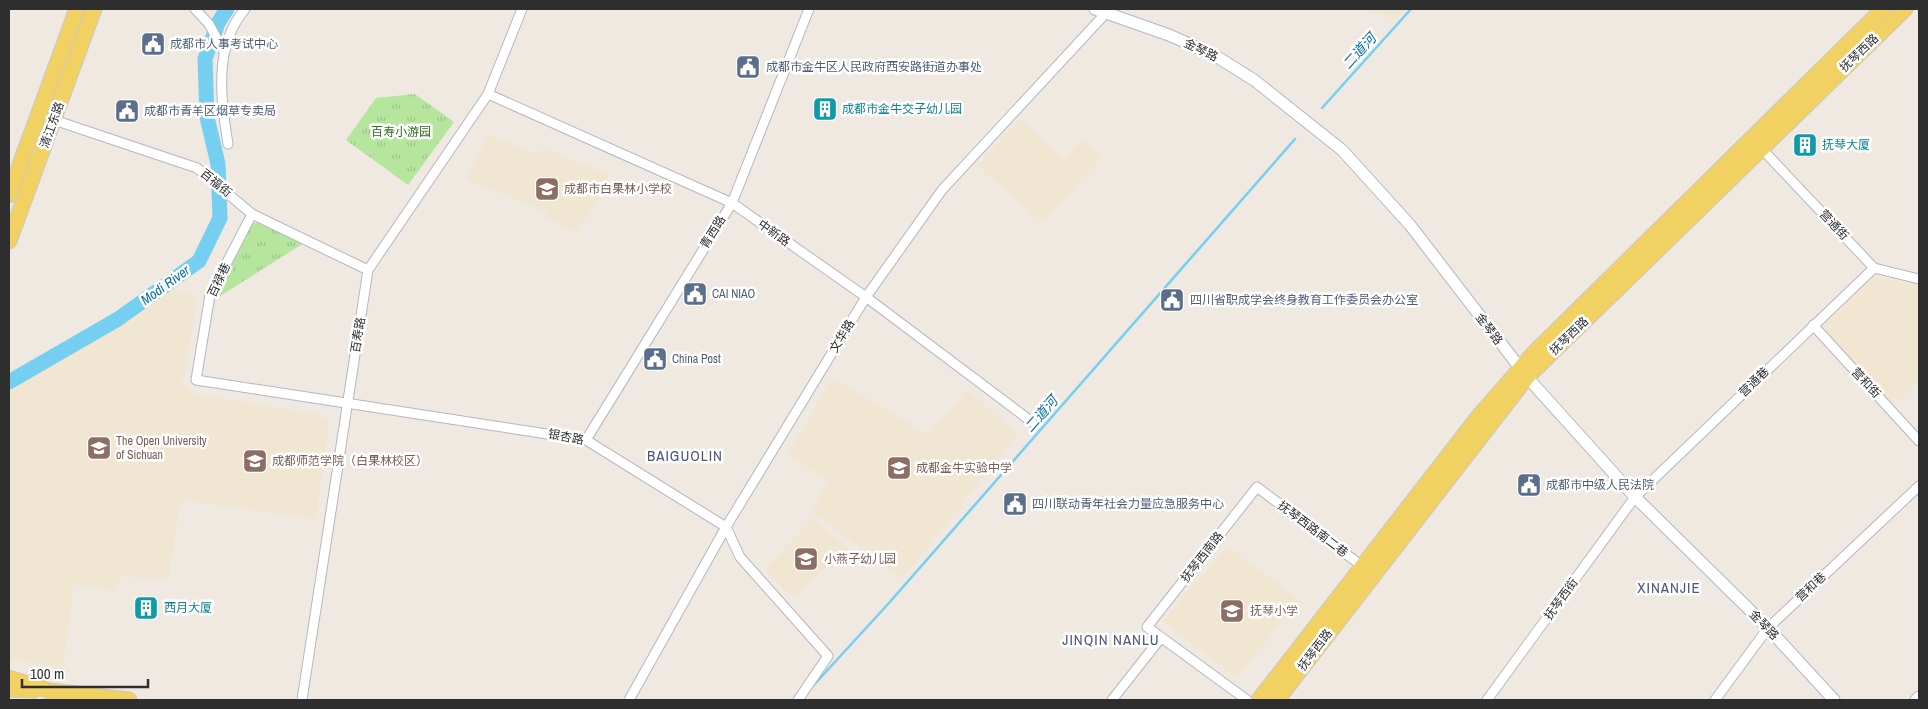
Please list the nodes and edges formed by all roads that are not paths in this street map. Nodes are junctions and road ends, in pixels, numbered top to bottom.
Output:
1 (76, 9) edge
2 (94, 9) edge
3 (245, 9) edge
4 (522, 9) edge
5 (809, 9) edge
6 (1883, 9) edge
7 (1905, 9) edge
8 (1102, 10) edge
9 (200, 11) edge
10 (222, 49) junction
11 (488, 94) junction
12 (54, 120) junction
13 (228, 144) dead end
14 (1762, 149) junction
15 (9, 195) edge
16 (732, 203) junction
17 (252, 214) junction
18 (9, 241) edge
19 (1874, 268) junction
20 (368, 270) junction
21 (1919, 279) edge
22 (866, 297) junction
23 (1813, 325) junction
24 (1523, 373) junction
25 (196, 380) joint
26 (348, 403) junction
27 (1032, 422) dead end
28 (586, 440) junction
29 (1919, 441) edge
30 (1919, 486) edge
31 (1257, 487) joint
32 (1635, 497) junction
33 (726, 527) junction
34 (1366, 569) junction
35 (1768, 628) junction
36 (1160, 639) junction
37 (9, 678) edge
38 (9, 689) edge
39 (50, 691) junction
40 (1919, 697) edge
41 (129, 700) edge
42 (302, 700) edge
43 (629, 700) edge
44 (798, 700) edge
45 (1112, 700) edge
46 (1247, 700) edge
47 (1259, 700) edge
48 (1276, 700) edge
49 (1487, 700) edge
50 (1715, 700) edge
51 (1834, 700) edge
52 (1916, 700) edge

1 - 15 main road, 清江东路
2 - 12 main road, 清江东路
3 - 10 street
4 - 11 street, 百寿路
5 - 16 street, 青西路
6 - 24 main road, 抚琴西路
7 - 14 main road, 抚琴西路
8 - 22 street, 文华路
8 - 24 street, 金琴路
9 - 10 street
10 - 13 street
11 - 16 street, 中新路
11 - 20 street, 百寿路
12 - 17 street, 百福街
12 - 18 main road, 清江东路
14 - 19 street, 营通街
14 - 24 main road, 抚琴西路
16 - 22 street, 中新路
16 - 28 street, 青西路
17 - 20 street, 百福街
17 - 25 street, 百禄巷
19 - 21 street
19 - 23 street, 营通巷
20 - 26 street, 百寿路
22 - 27 street, 中新路
22 - 33 street, 文华路
23 - 29 street, 营和街
23 - 32 street, 营通巷
24 - 32 street, 金琴路
24 - 34 main road, 抚琴西路
24 - 48 main road, 抚琴西路
25 - 26 street, 银杏路
26 - 28 street, 银杏路
26 - 42 street, 百寿路
28 - 33 street, 银杏路
30 - 35 street, 营和巷
31 - 34 street, 抚琴西路南二巷
31 - 36 street, 抚琴西南路
32 - 35 street, 金琴路
32 - 49 street, 抚琴西街
33 - 43 street, 文华路
33 - 44 street
34 - 47 main road, 抚琴西路
35 - 50 street, 营和巷
35 - 51 street, 金琴路
36 - 45 street
36 - 46 street
37 - 39 main road
38 - 39 main road
39 - 41 main road
40 - 52 street

